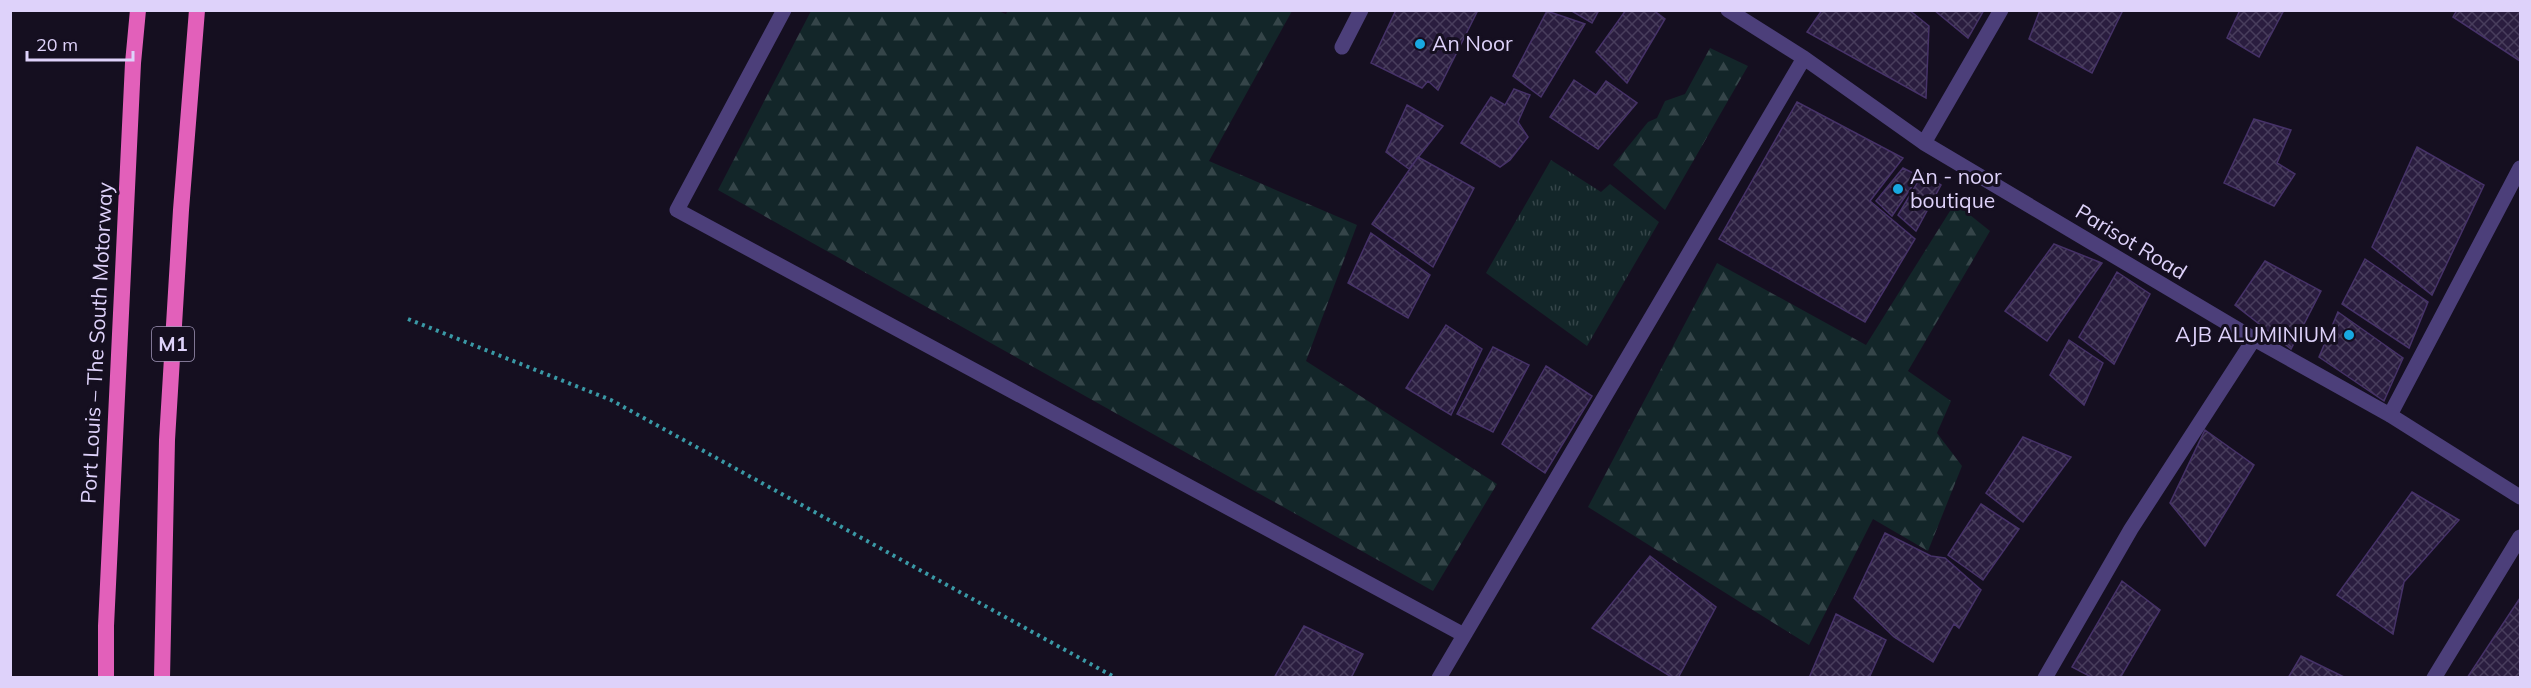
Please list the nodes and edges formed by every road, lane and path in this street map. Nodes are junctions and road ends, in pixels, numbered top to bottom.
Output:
1 (138, 10) edge
2 (197, 10) edge
3 (784, 10) edge
4 (1361, 10) edge
5 (1728, 10) edge
6 (2001, 10) edge
7 (1342, 47) dead end
8 (1804, 58) junction
9 (1924, 143) junction
10 (2520, 168) edge
11 (408, 319) dead end
12 (2254, 339) junction
13 (2390, 415) junction
14 (2520, 497) edge
15 (2520, 537) edge
16 (1464, 634) junction
17 (106, 678) edge
18 (162, 678) edge
19 (1116, 678) edge
20 (1439, 678) edge
21 (2045, 678) edge
22 (2434, 678) edge

1 - 17 highway, Port Louis – The South Motorway
2 - 18 highway, M1
3 - 16 street
4 - 7 street
5 - 8 street, Parisot Road
6 - 9 street
8 - 9 street, Parisot Road
8 - 16 street
9 - 12 street, Parisot Road
10 - 13 street
11 - 19 path
12 - 13 street, Parisot Road
12 - 21 street
13 - 14 street, Parisot Road
15 - 22 street
16 - 20 street

